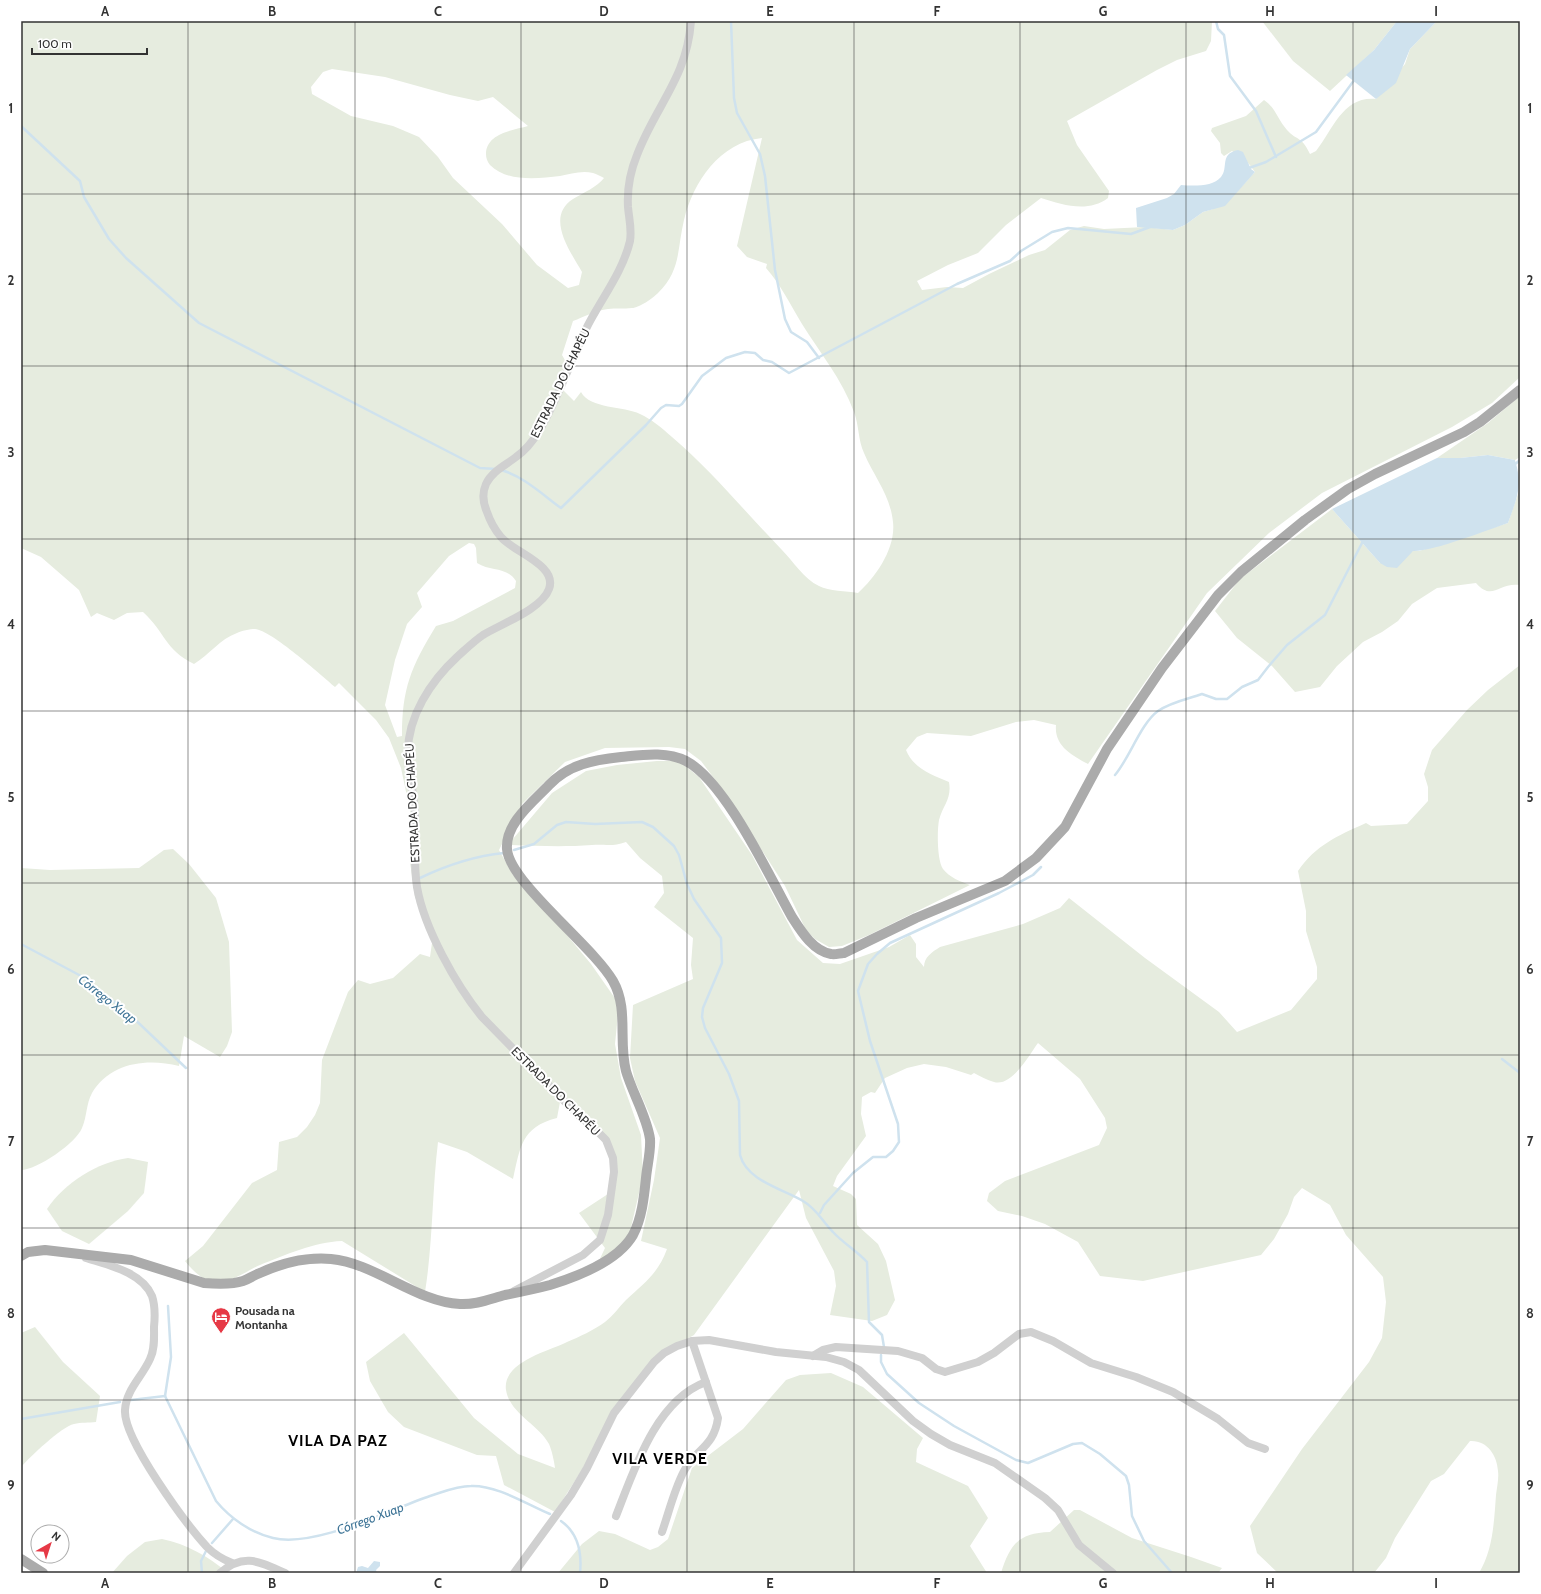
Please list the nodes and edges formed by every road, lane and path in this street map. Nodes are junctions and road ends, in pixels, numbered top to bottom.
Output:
1 (690, 21) edge
2 (1520, 390) edge
3 (68, 1252) junction
4 (21, 1256) edge
5 (504, 1296) junction
6 (692, 1341) junction
7 (813, 1356) junction
8 (706, 1382) junction
9 (1265, 1449) dead end
10 (616, 1516) dead end
11 (662, 1532) dead end
12 (21, 1559) edge
13 (232, 1563) junction
14 (43, 1573) edge
15 (220, 1573) edge
16 (285, 1573) edge
17 (514, 1573) edge
18 (1113, 1573) edge

1 - 5 street, ESTRADA DO CHAPÉU
2 - 5 main road
3 - 4 main road
3 - 5 main road
3 - 13 street
6 - 7 street
6 - 8 street
6 - 17 street
7 - 9 street
7 - 18 street
8 - 10 street
8 - 11 street
12 - 14 main road
13 - 15 street
13 - 16 street

